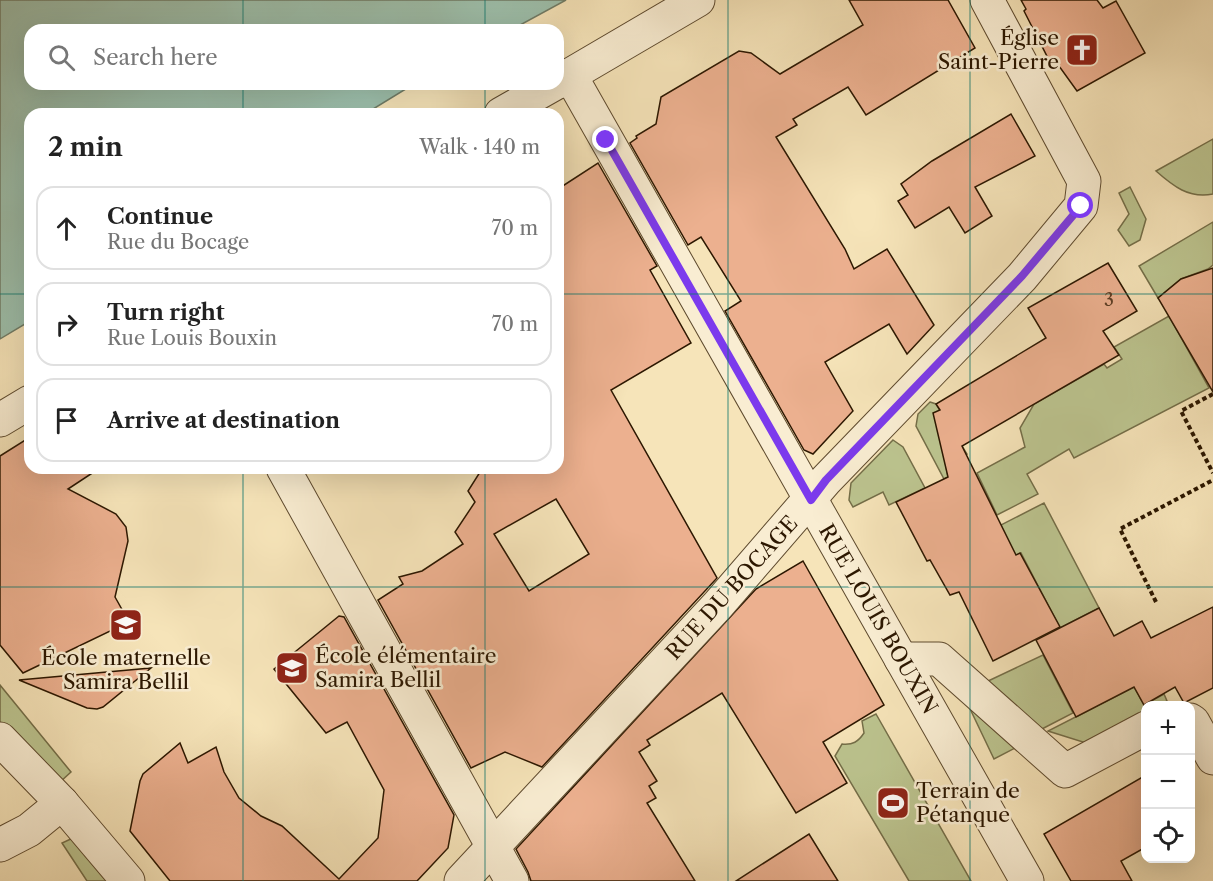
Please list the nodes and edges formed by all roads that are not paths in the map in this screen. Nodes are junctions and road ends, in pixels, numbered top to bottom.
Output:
1 (698, 0) edge
2 (987, 0) edge
3 (564, 78) edge
4 (564, 85) edge
5 (543, 90) edge
6 (512, 108) edge
7 (24, 406) edge
8 (0, 420) edge
9 (286, 474) edge
10 (811, 500) junction
11 (901, 659) junction
12 (1195, 726) edge
13 (1141, 731) edge
14 (0, 739) edge
15 (1213, 758) edge
16 (62, 803) junction
17 (0, 845) edge
18 (493, 848) junction
19 (128, 881) edge
20 (461, 881) edge
21 (512, 881) edge
22 (1027, 881) edge

1 - 3 street
2 - 10 street, RUE DU BOCAGE
4 - 10 street, RUE LOUIS BOUXIN
5 - 6 street
7 - 8 street
9 - 18 street
10 - 11 street, RUE LOUIS BOUXIN
10 - 18 street, RUE DU BOCAGE
11 - 13 street
11 - 22 street, RUE LOUIS BOUXIN
12 - 15 street
14 - 16 street
16 - 17 street
16 - 19 street
18 - 20 street, RUE DU BOCAGE
18 - 21 street

